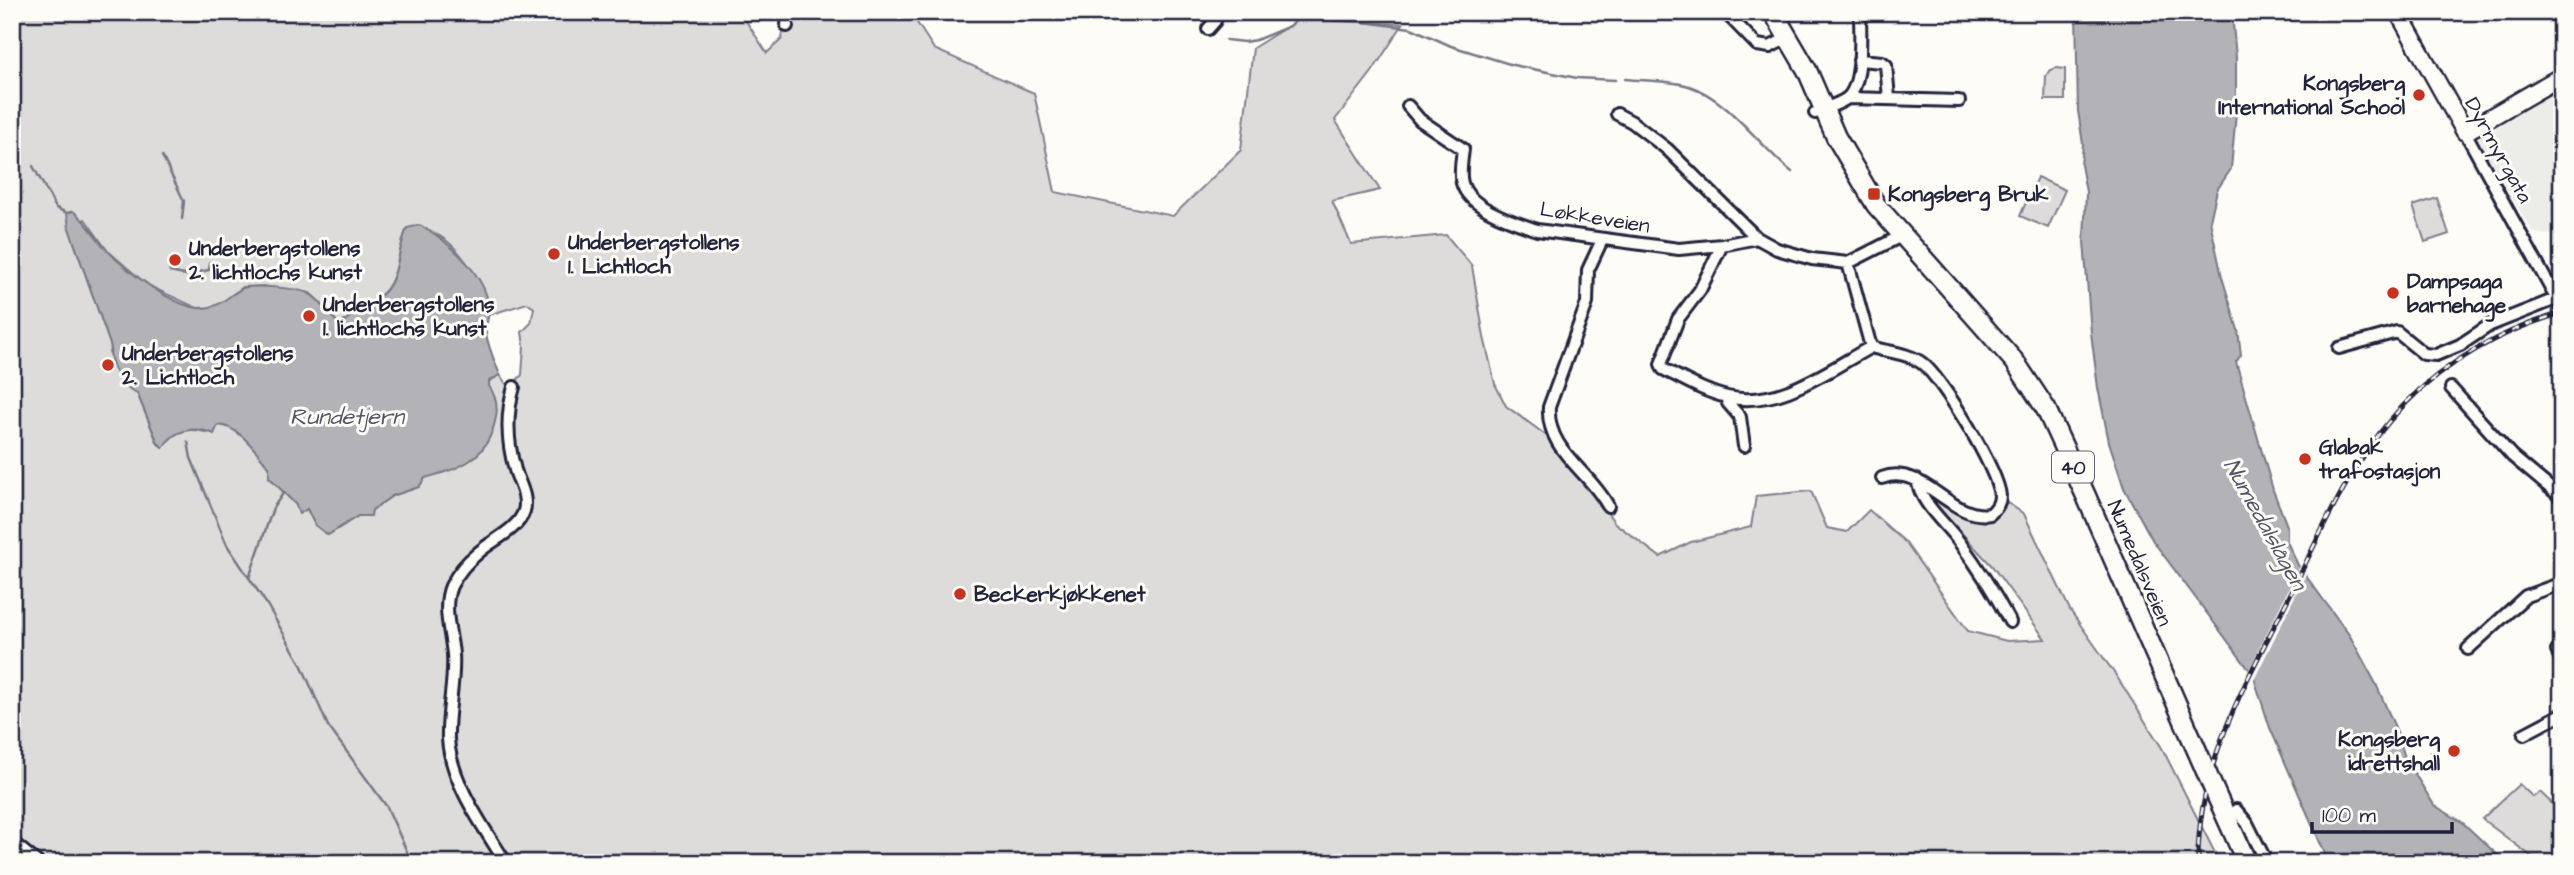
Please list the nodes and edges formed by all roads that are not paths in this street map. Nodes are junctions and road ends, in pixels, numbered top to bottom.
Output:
1 (788, 12) edge
2 (1216, 12) edge
3 (1725, 12) edge
4 (1763, 12) edge
5 (1773, 12) edge
6 (1860, 12) edge
7 (2398, 12) edge
8 (786, 26) dead end
9 (1208, 29) dead end
10 (1785, 39) junction
11 (1860, 60) junction
12 (2562, 76) edge
13 (1848, 98) junction
14 (1889, 98) junction
15 (1959, 101) dead end
16 (1408, 106) dead end
17 (1819, 111) junction
18 (1617, 114) dead end
19 (2465, 132) junction
20 (1901, 236) junction
21 (1756, 238) junction
22 (1602, 240) junction
23 (1722, 245) junction
24 (1848, 263) junction
25 (2559, 304) edge
26 (1871, 347) junction
27 (2339, 348) dead end
28 (514, 387) dead end
29 (2451, 388) dead end
30 (1721, 395) junction
31 (1744, 446) dead end
32 (1882, 478) dead end
33 (1917, 480) junction
34 (2562, 498) edge
35 (1608, 506) dead end
36 (2562, 583) edge
37 (2010, 622) dead end
38 (2468, 649) dead end
39 (2562, 714) edge
40 (2524, 734) dead end
41 (2235, 810) dead end
42 (12, 842) edge
43 (38, 863) edge
44 (506, 863) edge
45 (2247, 863) edge
46 (2267, 863) edge

1 - 8 street
2 - 9 street
3 - 10 street
4 - 10 main road, Numedalsveien / 40
5 - 10 main road, Numedalsveien / 40
6 - 11 street
7 - 19 main road, Dyrmyrgata
10 - 17 main road, Numedalsveien / 40
11 - 13 street
11 - 14 street
12 - 19 main road
13 - 14 street
13 - 17 street
14 - 15 street
16 - 22 street, Løkkeveien
17 - 20 main road, Numedalsveien / 40
18 - 21 street
19 - 25 street, Dyrmyrgata
20 - 24 street
20 - 45 main road, Numedalsveien / 40, bridge
21 - 23 street, Løkkeveien
21 - 24 street
22 - 23 street, Løkkeveien
22 - 35 street
23 - 30 street
24 - 26 street
25 - 27 street
26 - 30 street
26 - 33 street
28 - 44 street
29 - 34 street
30 - 31 street
32 - 33 street
33 - 37 street
36 - 38 street
39 - 40 street
41 - 46 street
42 - 43 street

